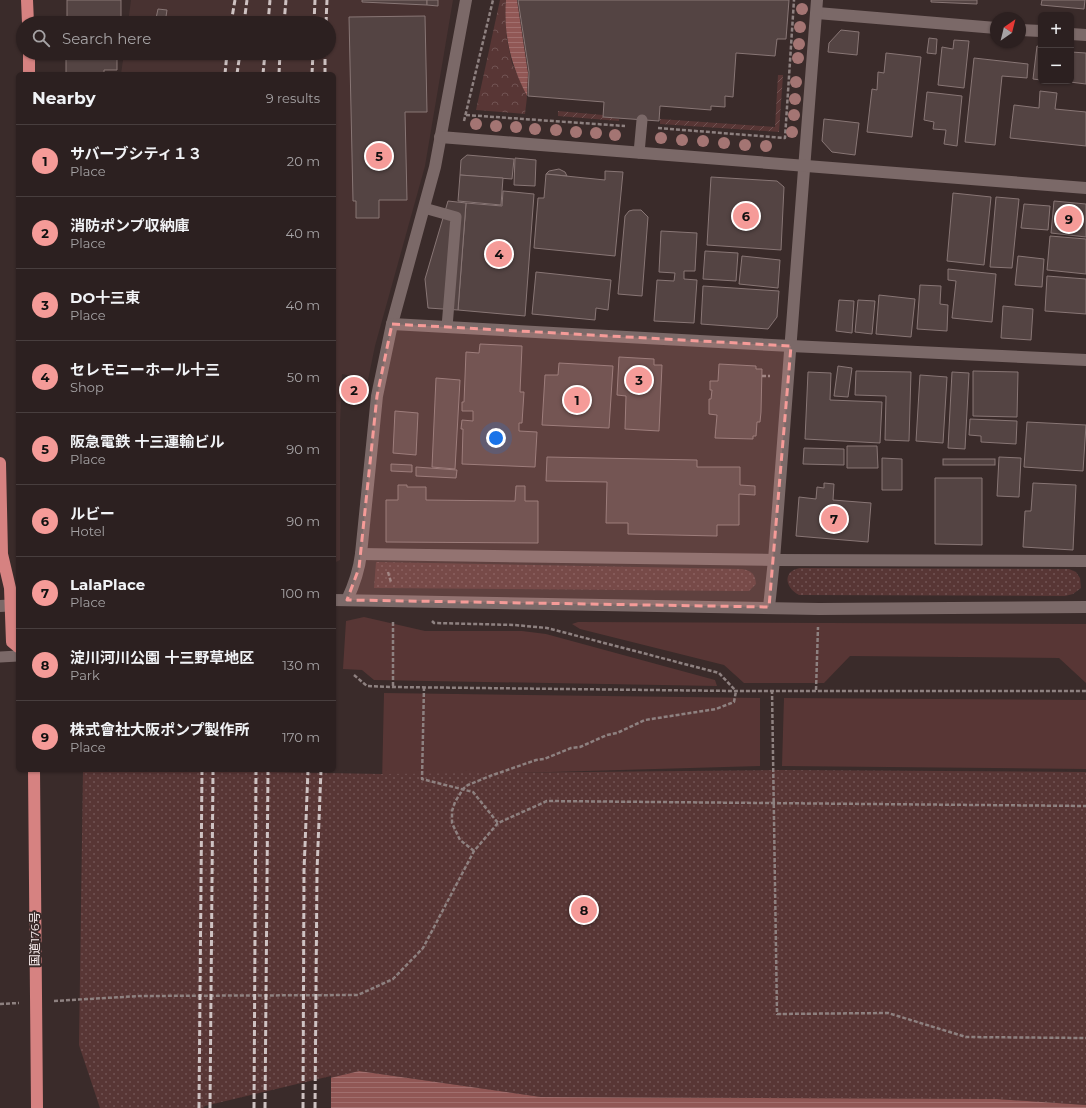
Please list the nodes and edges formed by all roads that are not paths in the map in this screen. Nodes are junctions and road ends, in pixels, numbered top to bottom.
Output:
1 (27, 0) edge
2 (466, 0) edge
3 (817, 0) edge
4 (816, 13) junction
5 (28, 16) edge
6 (990, 28) edge
7 (1026, 30) edge
8 (1038, 31) edge
9 (1074, 34) edge
10 (1086, 35) edge
11 (28, 60) edge
12 (29, 72) edge
13 (641, 124) road end
14 (440, 138) junction
15 (639, 153) junction
16 (804, 165) junction
17 (1086, 188) edge
18 (424, 208) junction
19 (392, 324) junction
20 (447, 327) junction
21 (791, 346) junction
22 (1086, 360) edge
23 (0, 463) edge
24 (361, 554) junction
25 (1, 557) edge
26 (774, 560) junction
27 (1086, 561) edge
28 (336, 600) edge
29 (347, 600) junction
30 (16, 605) edge
31 (0, 606) edge
32 (1086, 607) edge
33 (769, 608) junction
34 (15, 644) edge
35 (16, 656) edge
36 (0, 657) edge
37 (34, 772) edge
38 (37, 1108) edge

1 - 5 highway
2 - 14 street
3 - 4 street
4 - 6 street
4 - 16 street
7 - 8 street
9 - 10 street
11 - 12 highway
13 - 15 lane
14 - 15 street
14 - 18 street
15 - 16 street
16 - 17 street
16 - 21 street
18 - 19 street
18 - 20 lane
19 - 20 street
19 - 24 street
20 - 21 street
21 - 22 street
21 - 26 street
23 - 25 highway
24 - 26 street
24 - 29 street
25 - 34 highway
26 - 27 street
26 - 33 street
28 - 29 street
29 - 33 street
30 - 31 street
32 - 33 street
35 - 36 lane
37 - 38 highway, 国道176号

